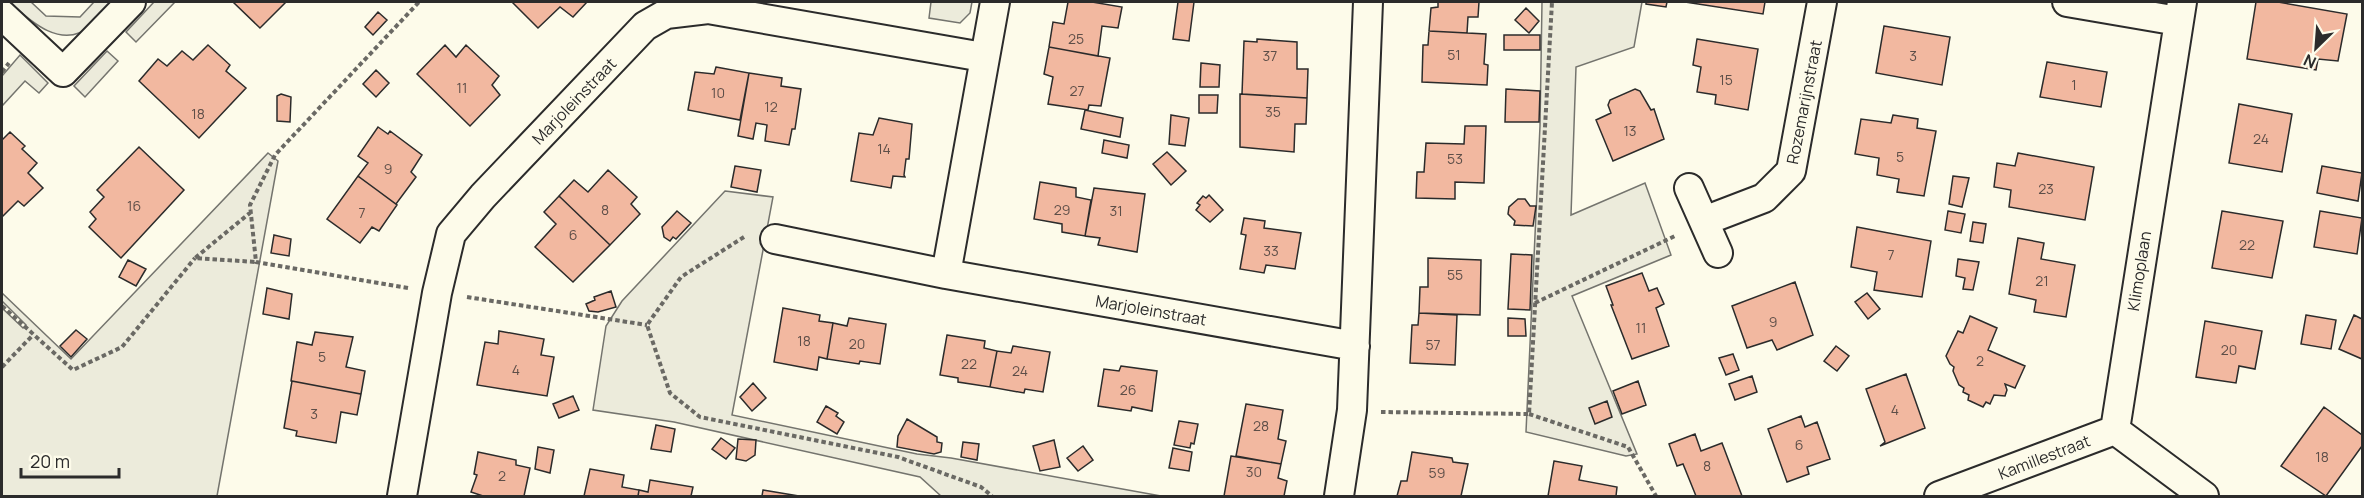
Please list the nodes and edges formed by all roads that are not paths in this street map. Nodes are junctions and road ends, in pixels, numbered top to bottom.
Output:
1 (131, 2) edge
2 (995, 2) edge
3 (1368, 2) edge
4 (1822, 2) edge
5 (2067, 2) edge
6 (2180, 11) edge
7 (2, 15) edge
8 (983, 57) junction
9 (1689, 188) dead end
10 (1704, 221) junction
11 (764, 238) road end
12 (1718, 253) dead end
13 (946, 274) junction
14 (1355, 346) junction
15 (2115, 430) junction
16 (402, 496) edge
17 (1339, 496) edge
18 (1939, 496) edge
19 (2204, 496) edge

1 - 7 street
2 - 8 street
3 - 14 street
4 - 10 street, Rozemarijnstraat
5 - 6 street
6 - 15 street, Klimoplaan
8 - 13 street
8 - 16 street, Marjoleinstraat
9 - 10 street
10 - 12 street
11 - 13 street, Marjoleinstraat
13 - 14 street, Marjoleinstraat
14 - 17 street
15 - 18 street, Kamillestraat
15 - 19 street

